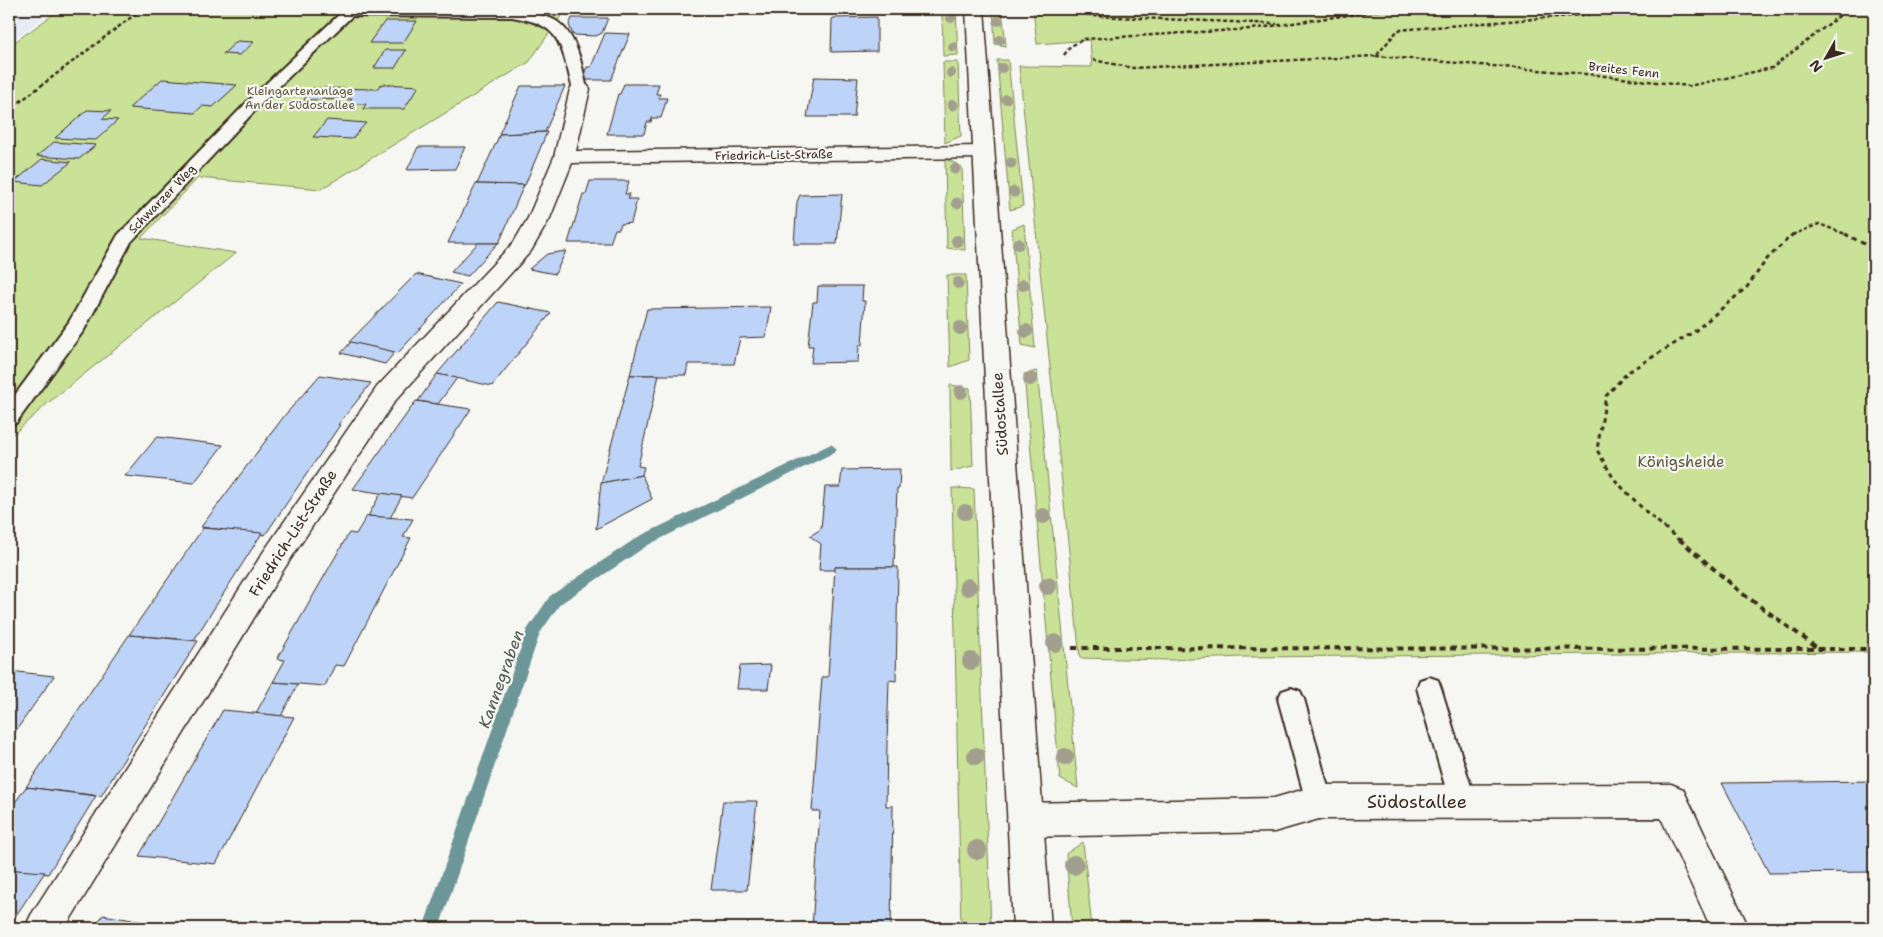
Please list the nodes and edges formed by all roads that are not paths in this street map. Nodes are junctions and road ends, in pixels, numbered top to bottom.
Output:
1 (975, 9) edge
2 (350, 10) edge
3 (580, 89) joint
4 (984, 152) junction
5 (564, 158) junction
6 (9, 418) edge
7 (1429, 688) dead end
8 (1291, 699) dead end
9 (1318, 802) junction
10 (1463, 803) junction
11 (1025, 820) junction
12 (44, 928) edge
13 (1032, 928) edge
14 (1730, 928) edge

1 - 4 street, Südostallee
2 - 3 lane, Friedrich-List-Straße
2 - 6 lane, Schwarzer Weg
3 - 5 street, Friedrich-List-Straße
4 - 5 street, Friedrich-List-Straße
4 - 11 street, Südostallee
5 - 12 street, Friedrich-List-Straße
7 - 10 lane
8 - 9 lane
9 - 10 street, Südostallee
9 - 11 street, Südostallee
10 - 14 street, Südostallee
11 - 13 street, Südostallee

